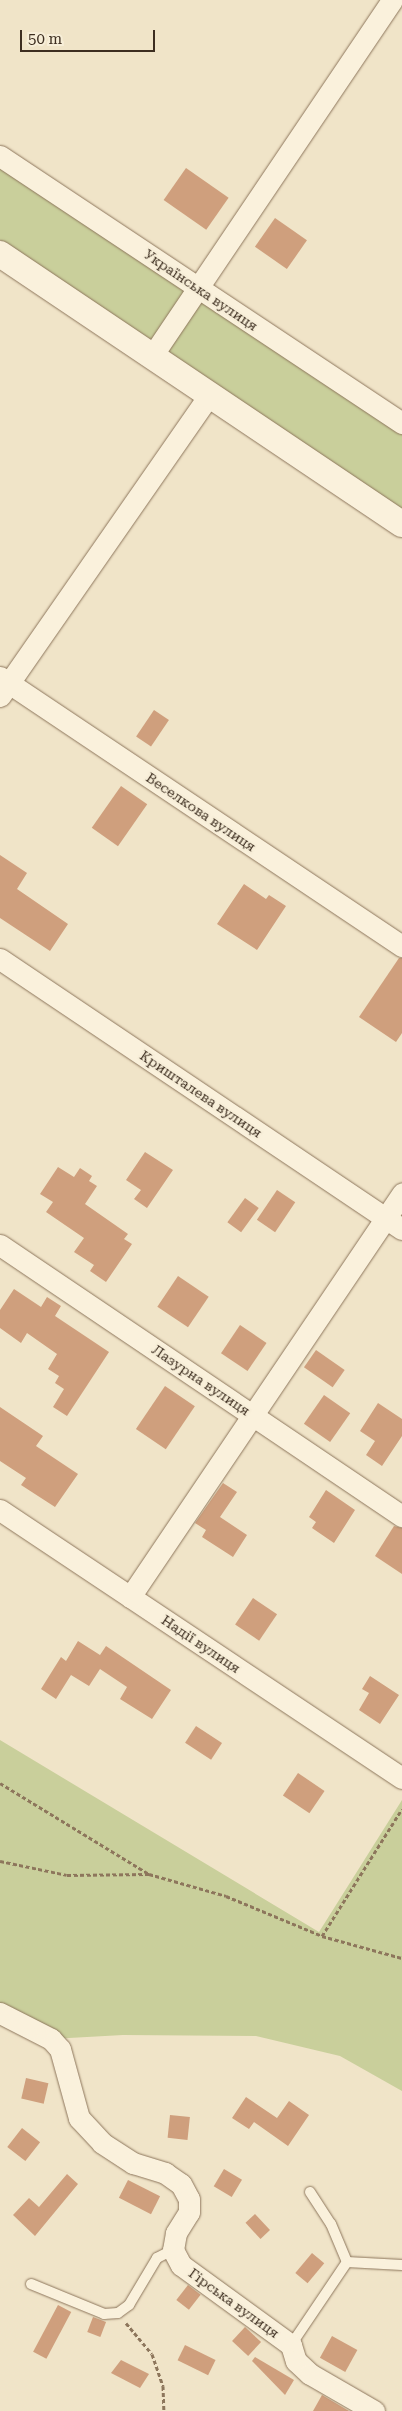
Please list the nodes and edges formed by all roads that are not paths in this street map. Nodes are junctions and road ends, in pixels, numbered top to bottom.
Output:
1 (395, 4) edge
2 (0, 156) edge
3 (0, 254) edge
4 (198, 288) junction
5 (152, 356) junction
6 (208, 395) junction
7 (402, 423) edge
8 (402, 524) edge
9 (3, 685) edge
10 (402, 946) edge
11 (0, 959) edge
12 (402, 1193) edge
13 (394, 1224) edge
14 (0, 1245) edge
15 (253, 1415) junction
16 (0, 1510) edge
17 (402, 1516) edge
18 (130, 1597) junction
19 (402, 1778) edge
20 (0, 2013) edge
21 (310, 2192) dead end
22 (173, 2250) junction
23 (347, 2262) junction
24 (402, 2264) edge
25 (31, 2284) dead end
26 (291, 2345) junction
27 (374, 2411) edge

1 - 4 street
2 - 4 street, Українська вулиця
3 - 5 street
4 - 5 street
4 - 7 street, Українська вулиця
5 - 6 street
6 - 8 street
6 - 9 street
9 - 10 street, Веселкова вулиця
11 - 13 street, Кришталева вулиця
12 - 13 street
13 - 15 street
14 - 15 street, Лазурна вулиця
15 - 17 street, Лазурна вулиця
15 - 18 street
16 - 18 street, Надії вулиця
18 - 19 street, Надії вулиця
20 - 22 street
21 - 23 lane
22 - 25 lane
22 - 26 street, Гірська вулиця
23 - 24 lane
23 - 26 lane
26 - 27 street, Гірська вулиця

